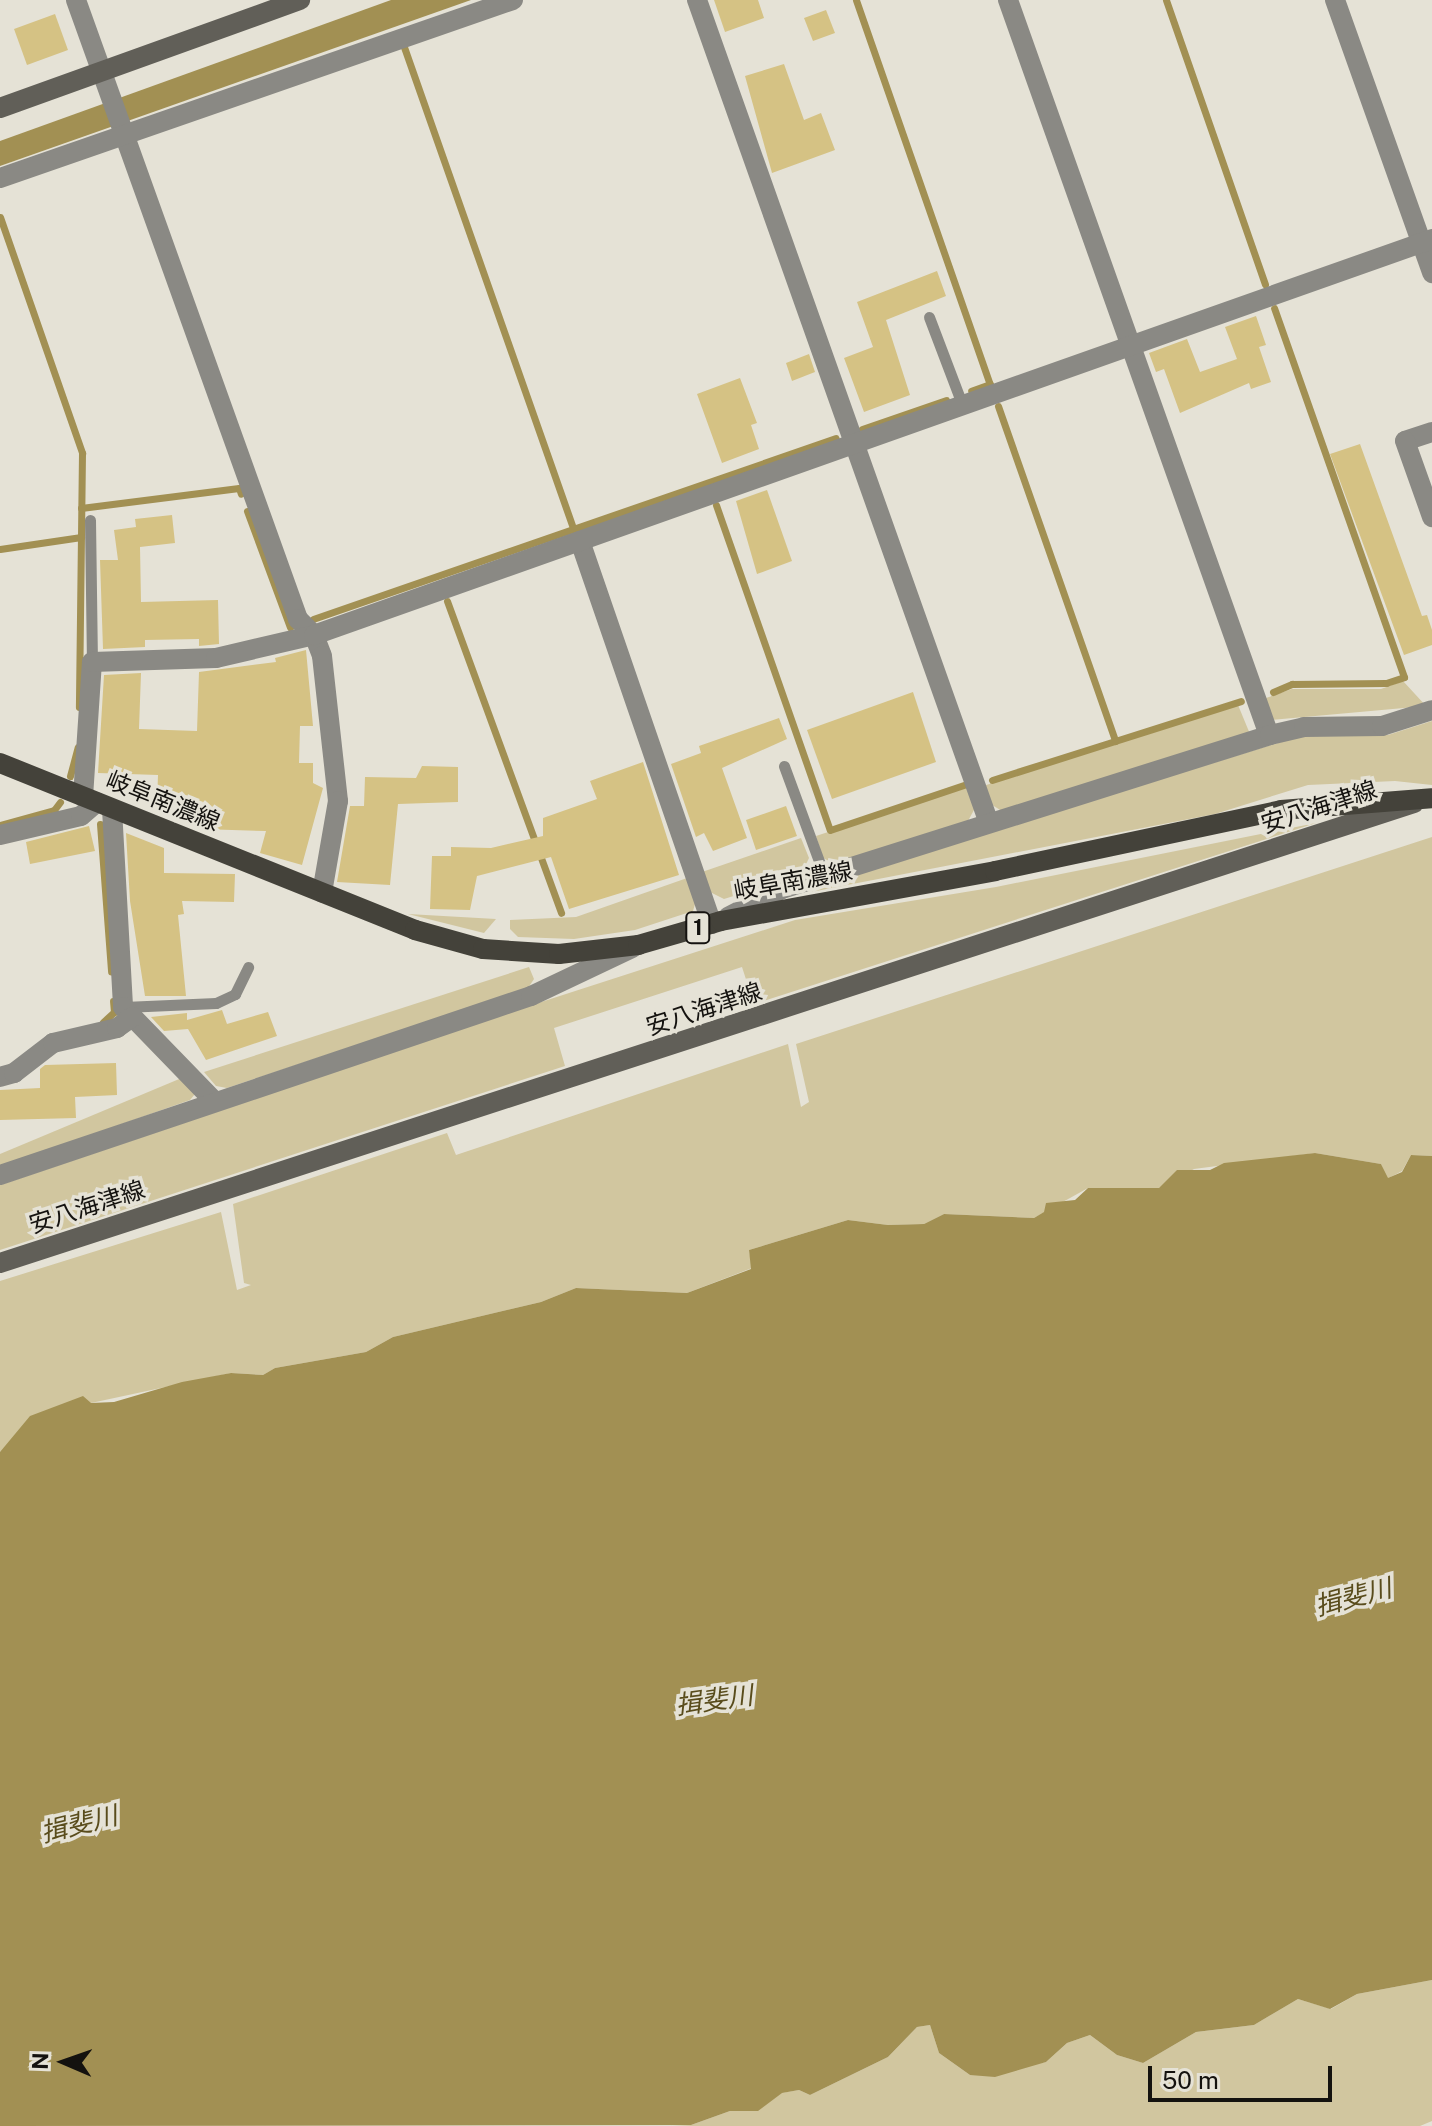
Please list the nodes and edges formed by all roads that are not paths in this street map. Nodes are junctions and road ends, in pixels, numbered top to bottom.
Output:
1 (76, 0) edge
2 (300, 0) edge
3 (513, 0) edge
4 (697, 0) edge
5 (1008, 0) edge
6 (1335, 0) edge
7 (104, 81) junction
8 (0, 108) edge
9 (123, 133) junction
10 (0, 178) edge
11 (1427, 241) edge
12 (1432, 273) edge
13 (929, 317) dead end
14 (1130, 346) junction
15 (962, 404) junction
16 (1432, 432) edge
17 (854, 442) junction
18 (1432, 517) edge
19 (90, 520) dead end
20 (580, 541) junction
21 (314, 635) junction
22 (92, 662) junction
23 (1432, 710) edge
24 (1269, 735) junction
25 (0, 763) edge
26 (784, 766) dead end
27 (1427, 799) edge
28 (98, 803) junction
29 (989, 823) junction
30 (0, 835) edge
31 (824, 875) junction
32 (322, 893) junction
33 (716, 922) junction
34 (638, 945) junction
35 (248, 967) dead end
36 (128, 1012) junction
37 (0, 1077) edge
38 (215, 1102) junction
39 (0, 1175) edge
40 (0, 1263) edge

1 - 7 street
2 - 7 main road
3 - 9 street
4 - 17 street
5 - 14 street
6 - 11 street
7 - 8 main road
7 - 9 street
9 - 10 street
9 - 21 street
11 - 12 street
11 - 14 street
13 - 15 lane
14 - 15 street
14 - 24 street
15 - 17 street
16 - 18 street
17 - 20 street
17 - 29 street
19 - 22 lane
20 - 21 street
20 - 33 street
21 - 22 street
21 - 32 street
22 - 28 street
23 - 24 street
24 - 29 street
25 - 28 main road, 岐阜南濃線 / 1
26 - 31 lane
27 - 33 main road, 岐阜南濃線 / 1
27 - 40 main road, 安八海津線
28 - 30 street
28 - 32 main road, 岐阜南濃線 / 1
28 - 36 street
29 - 31 street
31 - 33 street
32 - 34 main road, 岐阜南濃線 / 1
33 - 34 main road, 岐阜南濃線 / 1
34 - 38 street
35 - 36 lane
36 - 37 street
36 - 38 street
38 - 39 street

